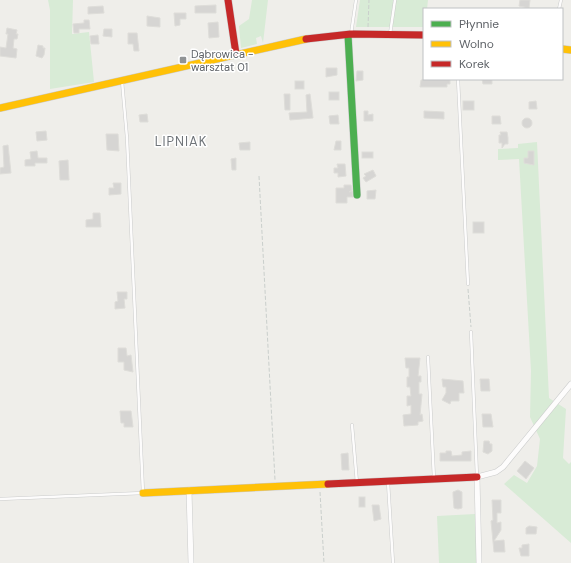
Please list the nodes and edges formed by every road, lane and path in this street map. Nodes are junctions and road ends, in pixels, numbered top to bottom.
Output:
1 (228, 0) edge
2 (356, 0) edge
3 (369, 0) edge
4 (395, 0) edge
5 (367, 34) junction
6 (390, 34) junction
7 (350, 35) junction
8 (423, 36) edge
9 (236, 54) junction
10 (458, 80) edge
11 (122, 81) junction
12 (0, 108) edge
13 (259, 176) dead end
14 (357, 195) dead end
15 (468, 284) joint
16 (471, 332) joint
17 (428, 357) dead end
18 (571, 384) edge
19 (352, 424) dead end
20 (477, 477) junction
21 (434, 479) junction
22 (388, 481) junction
23 (357, 483) junction
24 (319, 485) junction
25 (275, 487) junction
26 (189, 490) junction
27 (143, 492) junction
28 (0, 499) edge
29 (191, 563) edge
30 (324, 563) edge
31 (393, 563) edge
32 (478, 563) edge

1 - 9 street
2 - 7 lane
3 - 5 path
4 - 6 lane
5 - 6 street
5 - 7 street
6 - 8 street
7 - 9 street
7 - 14 street
9 - 11 street
10 - 15 lane
11 - 12 street
11 - 27 lane
13 - 25 path
15 - 16 path
16 - 20 lane
17 - 21 lane
18 - 20 street
19 - 23 lane
20 - 21 street
20 - 32 street
21 - 22 street
22 - 23 street
22 - 31 lane
23 - 24 street
24 - 25 street
24 - 30 path
25 - 26 street
26 - 27 street
26 - 29 street
27 - 28 lane

